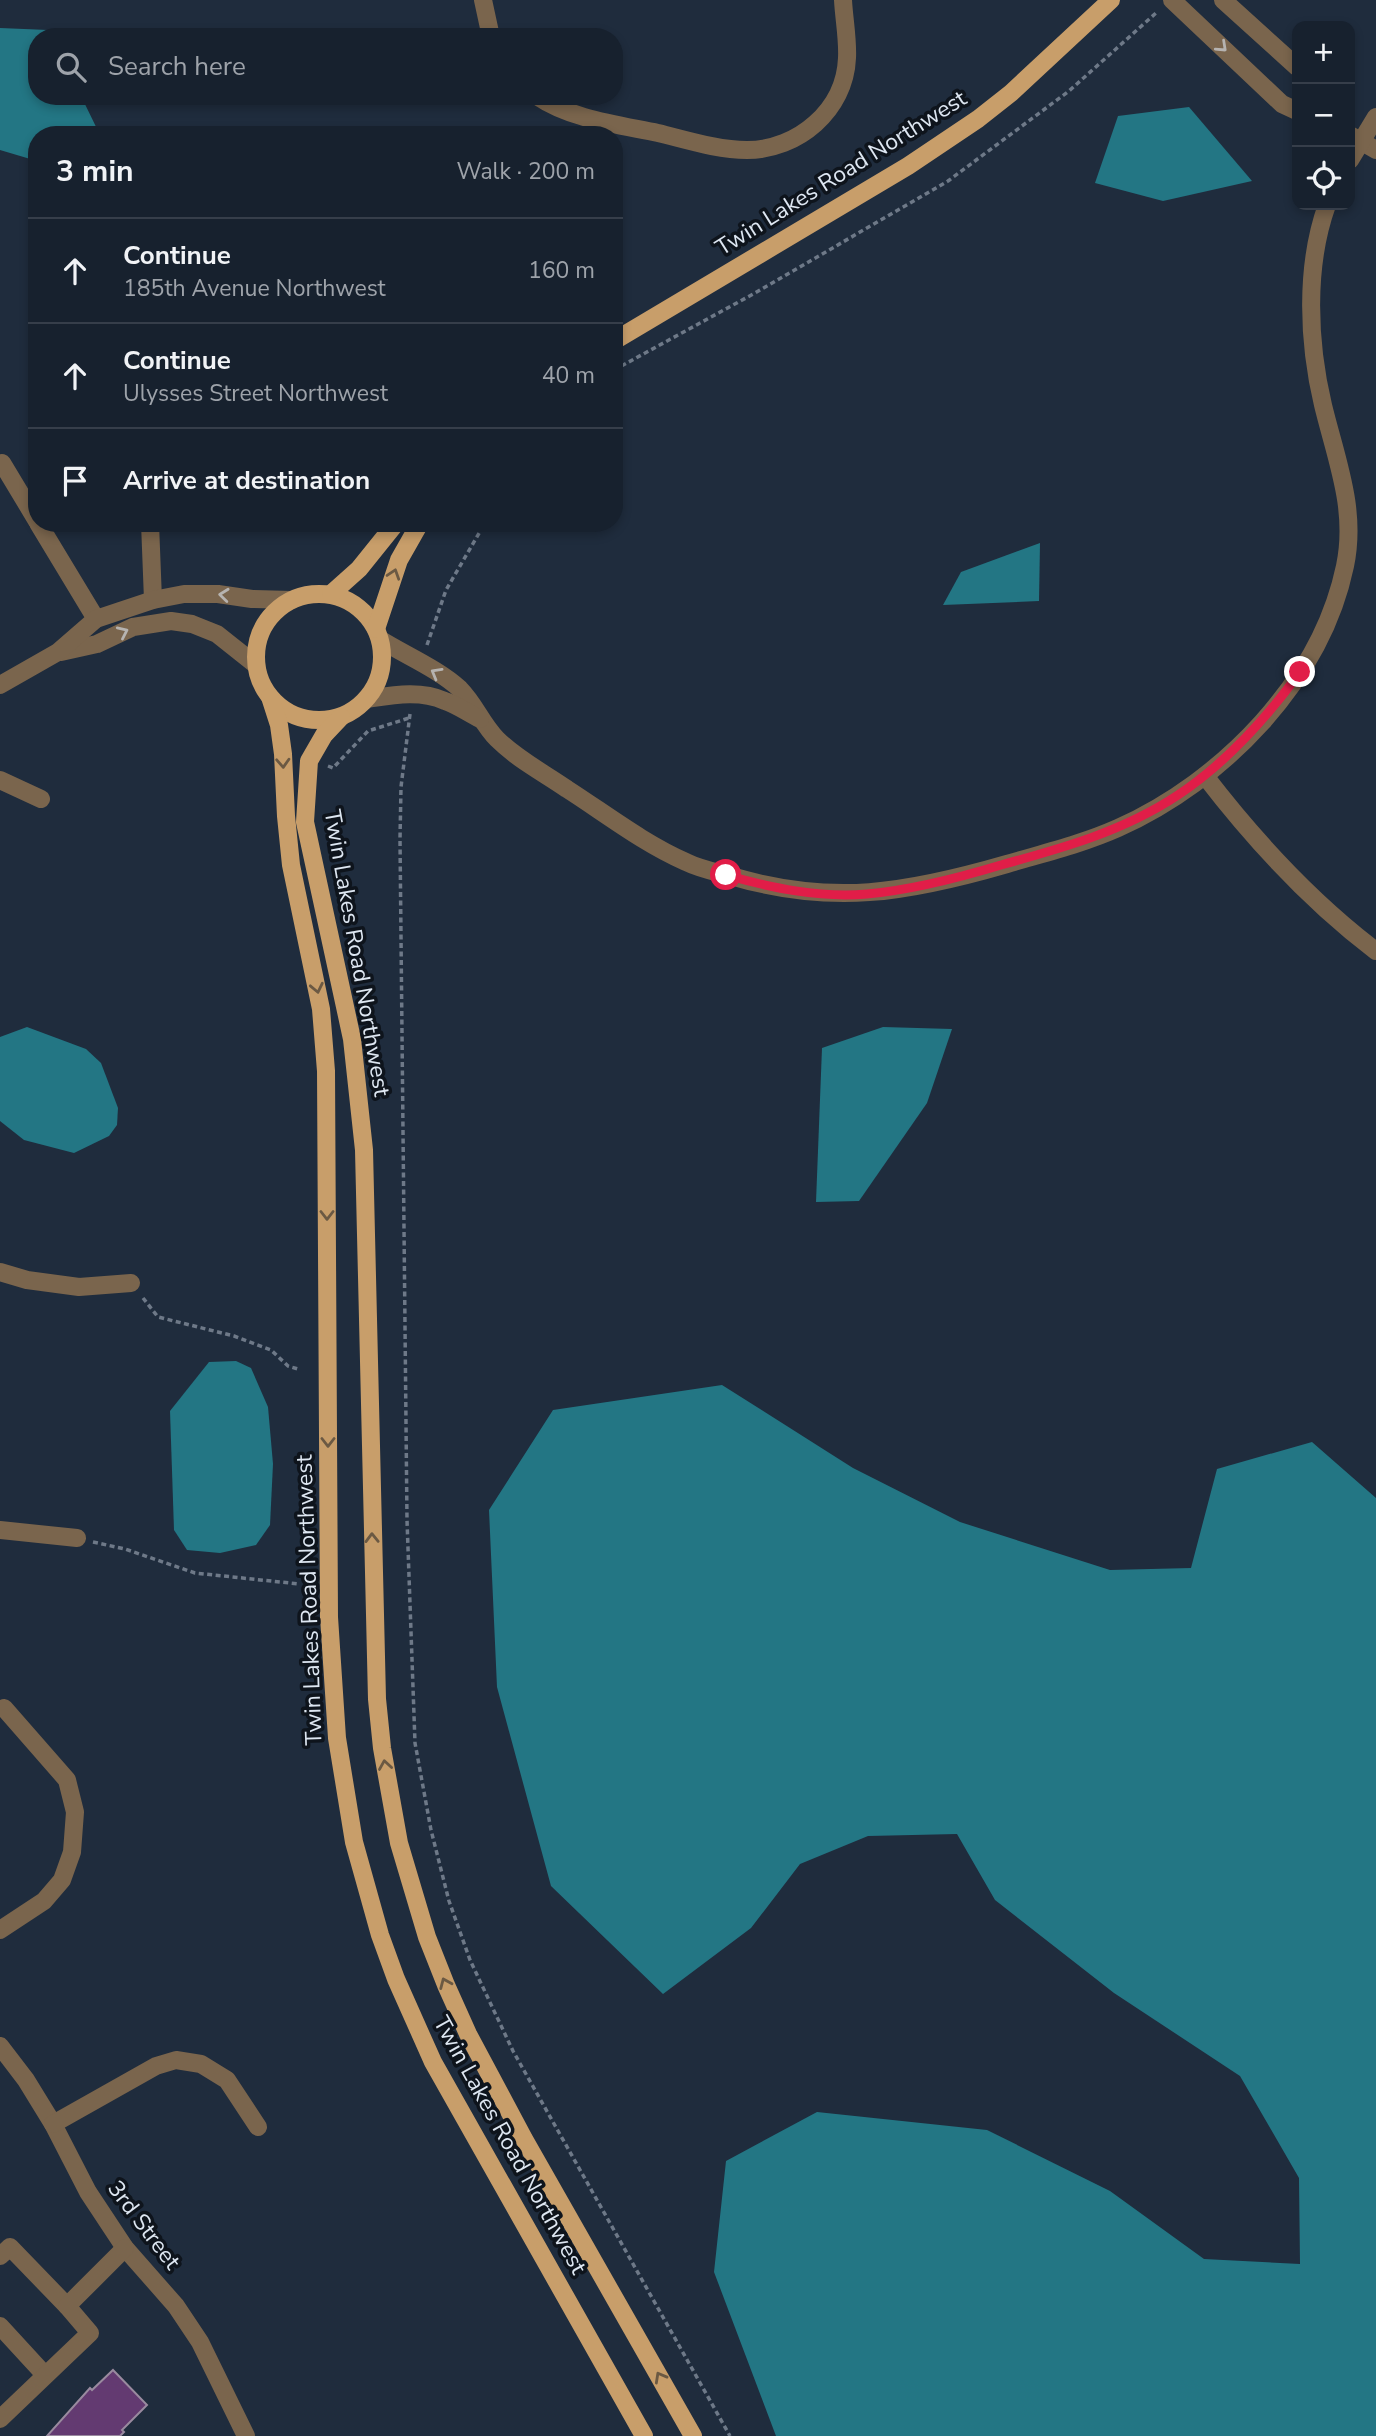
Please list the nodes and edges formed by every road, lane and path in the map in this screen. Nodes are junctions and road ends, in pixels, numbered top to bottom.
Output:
1 (483, 0) edge
2 (843, 0) edge
3 (1111, 0) edge
4 (1172, 0) edge
5 (1223, 0) edge
6 (1156, 13) dead end
7 (489, 28) edge
8 (1292, 62) edge
9 (554, 105) edge
10 (1292, 109) edge
11 (1376, 117) edge
12 (1359, 138) edge
13 (1326, 210) edge
14 (623, 336) edge
15 (623, 365) edge
16 (2, 463) dead end
17 (28, 506) edge
18 (44, 532) edge
19 (150, 532) edge
20 (389, 532) edge
21 (415, 532) edge
22 (480, 532) edge
23 (331, 594) junction
24 (153, 600) junction
25 (292, 600) junction
26 (96, 619) junction
27 (378, 634) junction
28 (426, 649) dead end
29 (58, 652) junction
30 (256, 665) junction
31 (0, 685) edge
32 (413, 693) junction
33 (270, 697) junction
34 (367, 699) junction
35 (341, 717) junction
36 (480, 719) junction
37 (1205, 775) junction
38 (0, 780) edge
39 (41, 799) dead end
40 (1376, 951) edge
41 (0, 1272) edge
42 (131, 1283) joint
43 (298, 1369) dead end
44 (0, 1530) edge
45 (77, 1538) joint
46 (299, 1584) dead end
47 (4, 1707) dead end
48 (0, 1930) edge
49 (0, 2046) edge
50 (53, 2124) junction
51 (258, 2127) dead end
52 (125, 2248) junction
53 (0, 2256) edge
54 (67, 2306) junction
55 (0, 2326) edge
56 (45, 2375) junction
57 (0, 2418) edge
58 (246, 2436) edge
59 (644, 2436) edge
60 (693, 2436) edge
61 (730, 2436) edge

1 - 7 street
2 - 9 street
3 - 14 main road, Twin Lakes Road Northwest
4 -> 10 street
5 - 8 street
6 - 15 path
11 - 12 street
13 - 37 street
16 - 17 street
18 - 26 street
19 - 24 street
20 - 23 main road
27 -> 21 main road
22 - 28 path
23 - 25 main road
23 - 27 main road
25 -> 24 street
24 - 26 street
25 - 30 main road
26 - 29 street
27 - 34 main road
36 -> 27 street
29 -> 30 street
29 - 31 street
30 - 33 main road
32 - 34 street
32 - 36 street
32 - 61 path
33 - 35 main road
33 -> 59 main road, Twin Lakes Road Northwest
34 - 35 main road
60 -> 35 main road, Twin Lakes Road Northwest
36 - 37 street
37 - 40 street
38 - 39 street
41 - 42 street
42 - 43 path
44 - 45 street
45 - 46 path
47 - 48 street
49 - 50 street, 3rd Street
50 - 51 street
50 - 52 street, 3rd Street
52 - 54 street
52 - 58 street, 3rd Street
53 - 54 street
54 - 56 street
55 - 56 street
56 - 57 street

